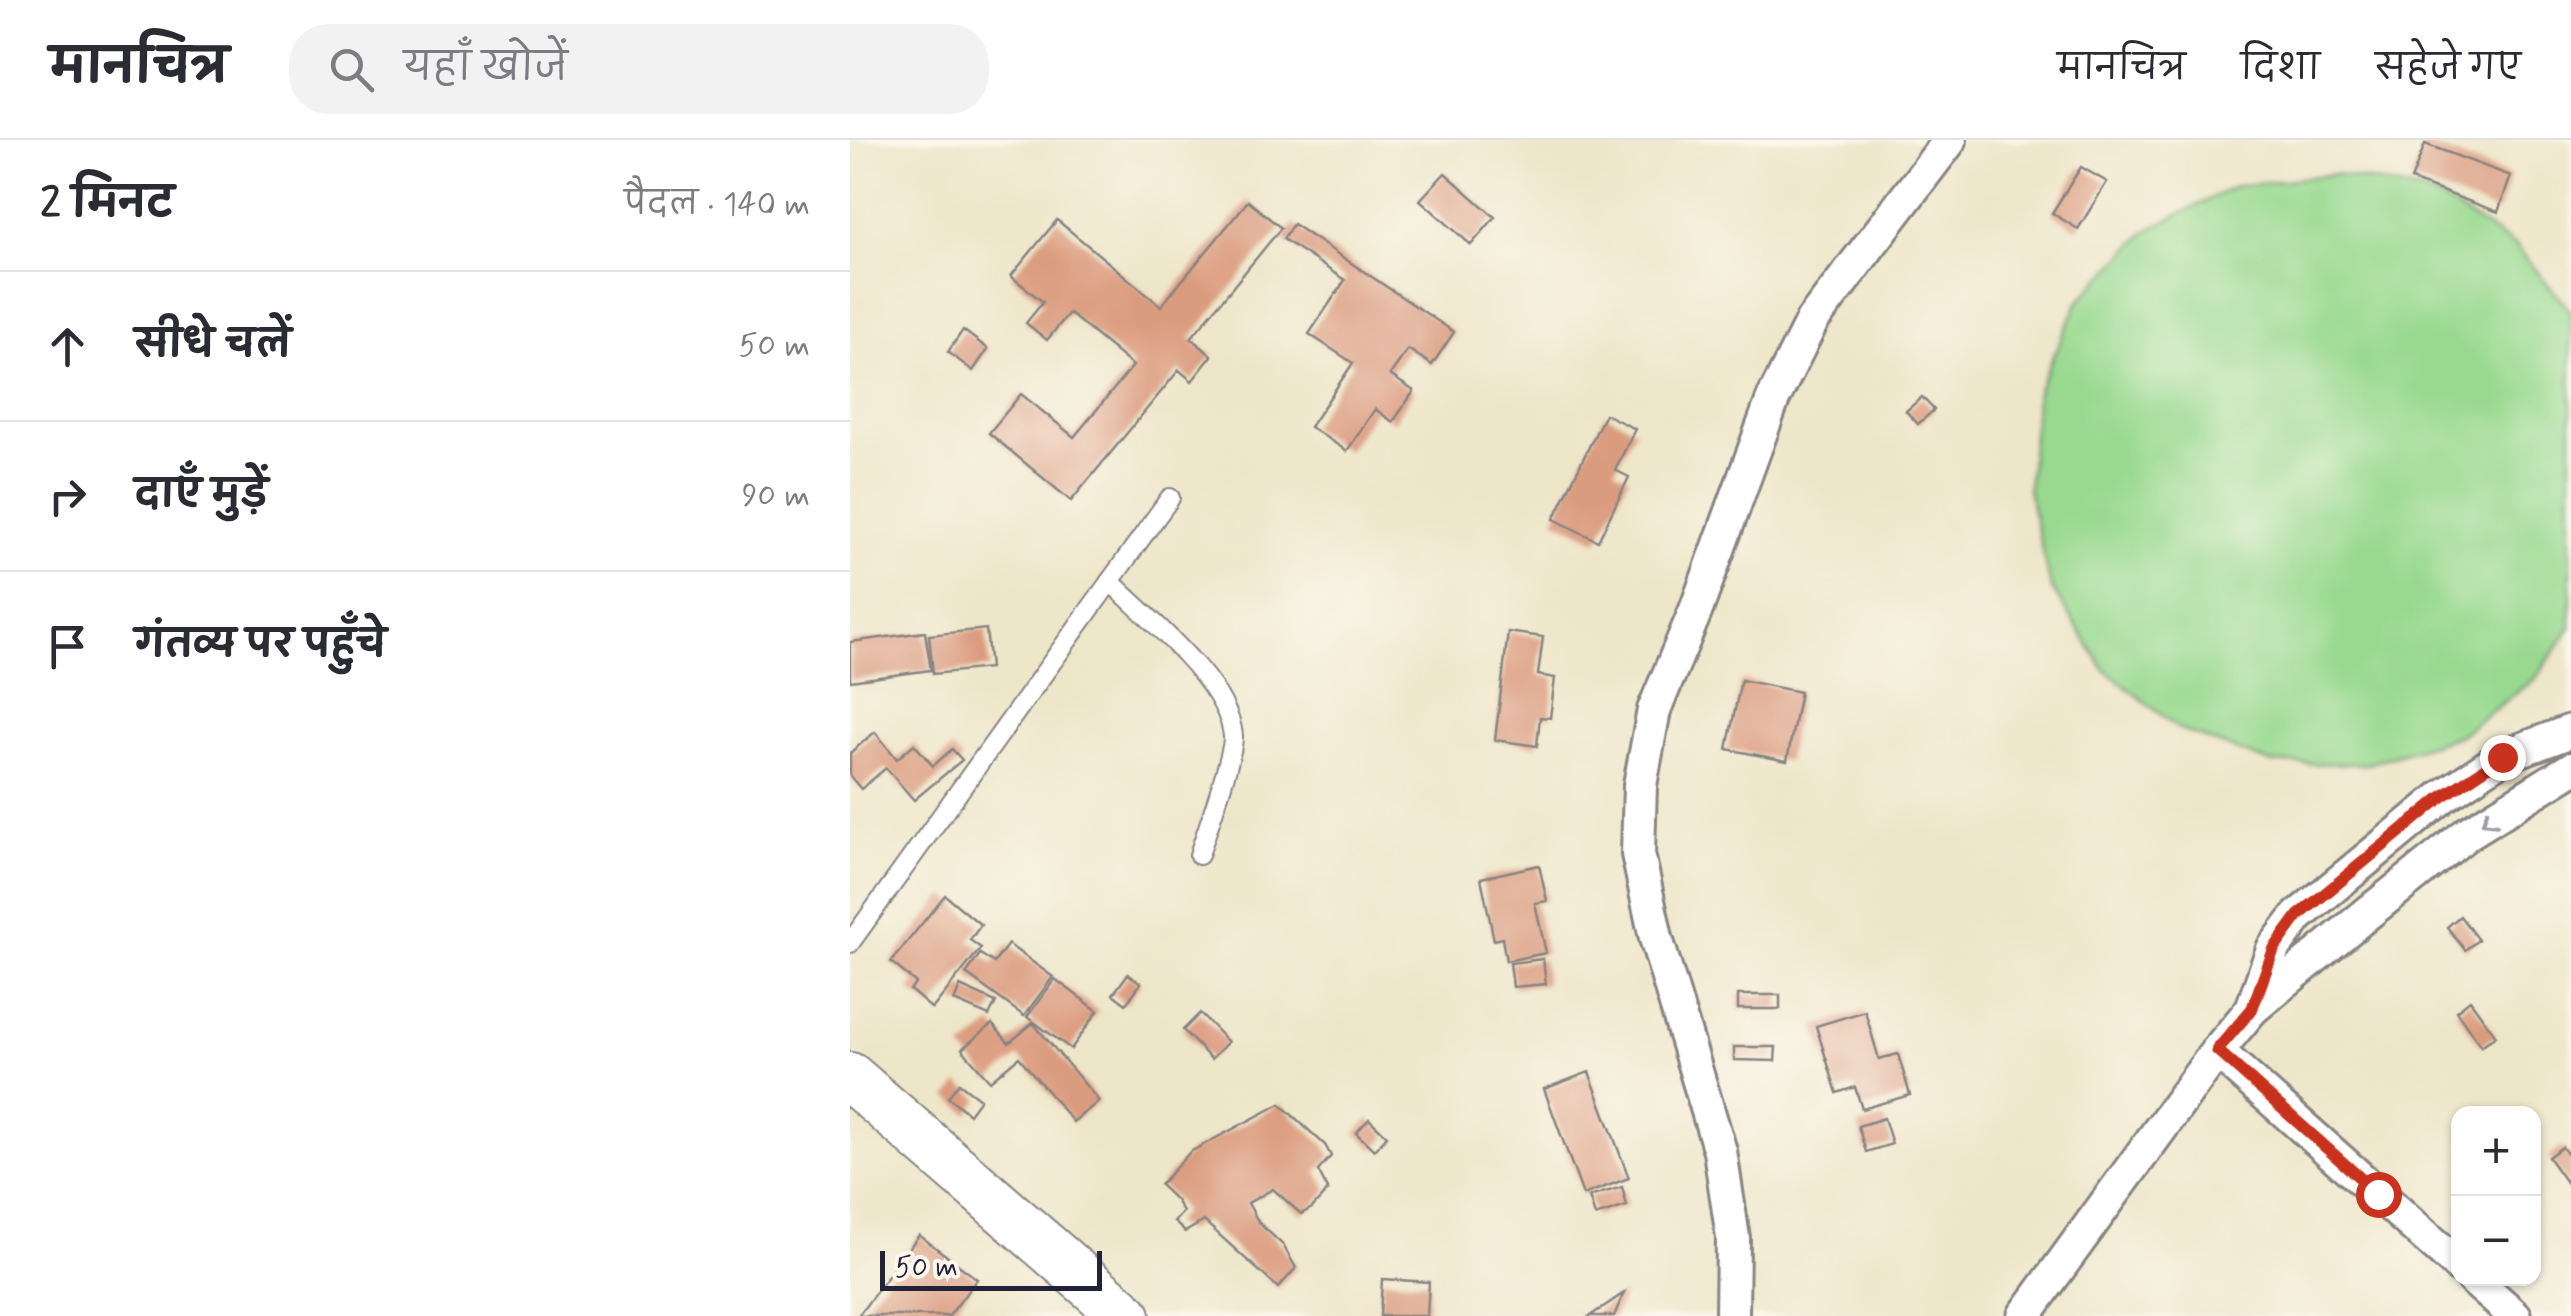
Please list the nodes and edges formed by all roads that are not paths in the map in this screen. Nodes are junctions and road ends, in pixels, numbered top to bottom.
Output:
1 (1950, 140) edge
2 (1170, 498) dead end
3 (1110, 580) junction
4 (2571, 731) edge
5 (2571, 769) edge
6 (1199, 855) dead end
7 (850, 943) edge
8 (2252, 1009) junction
9 (2217, 1050) junction
10 (852, 1085) edge
11 (2451, 1260) edge
12 (2481, 1286) edge
13 (1126, 1316) edge
14 (1732, 1316) edge
15 (2024, 1316) edge
16 (2514, 1316) edge

1 - 14 street
2 - 3 lane
3 - 6 lane
3 - 7 lane
4 - 8 street
5 -> 8 street
8 - 9 street
9 - 11 street
9 - 15 street
10 - 13 street
12 - 16 street

